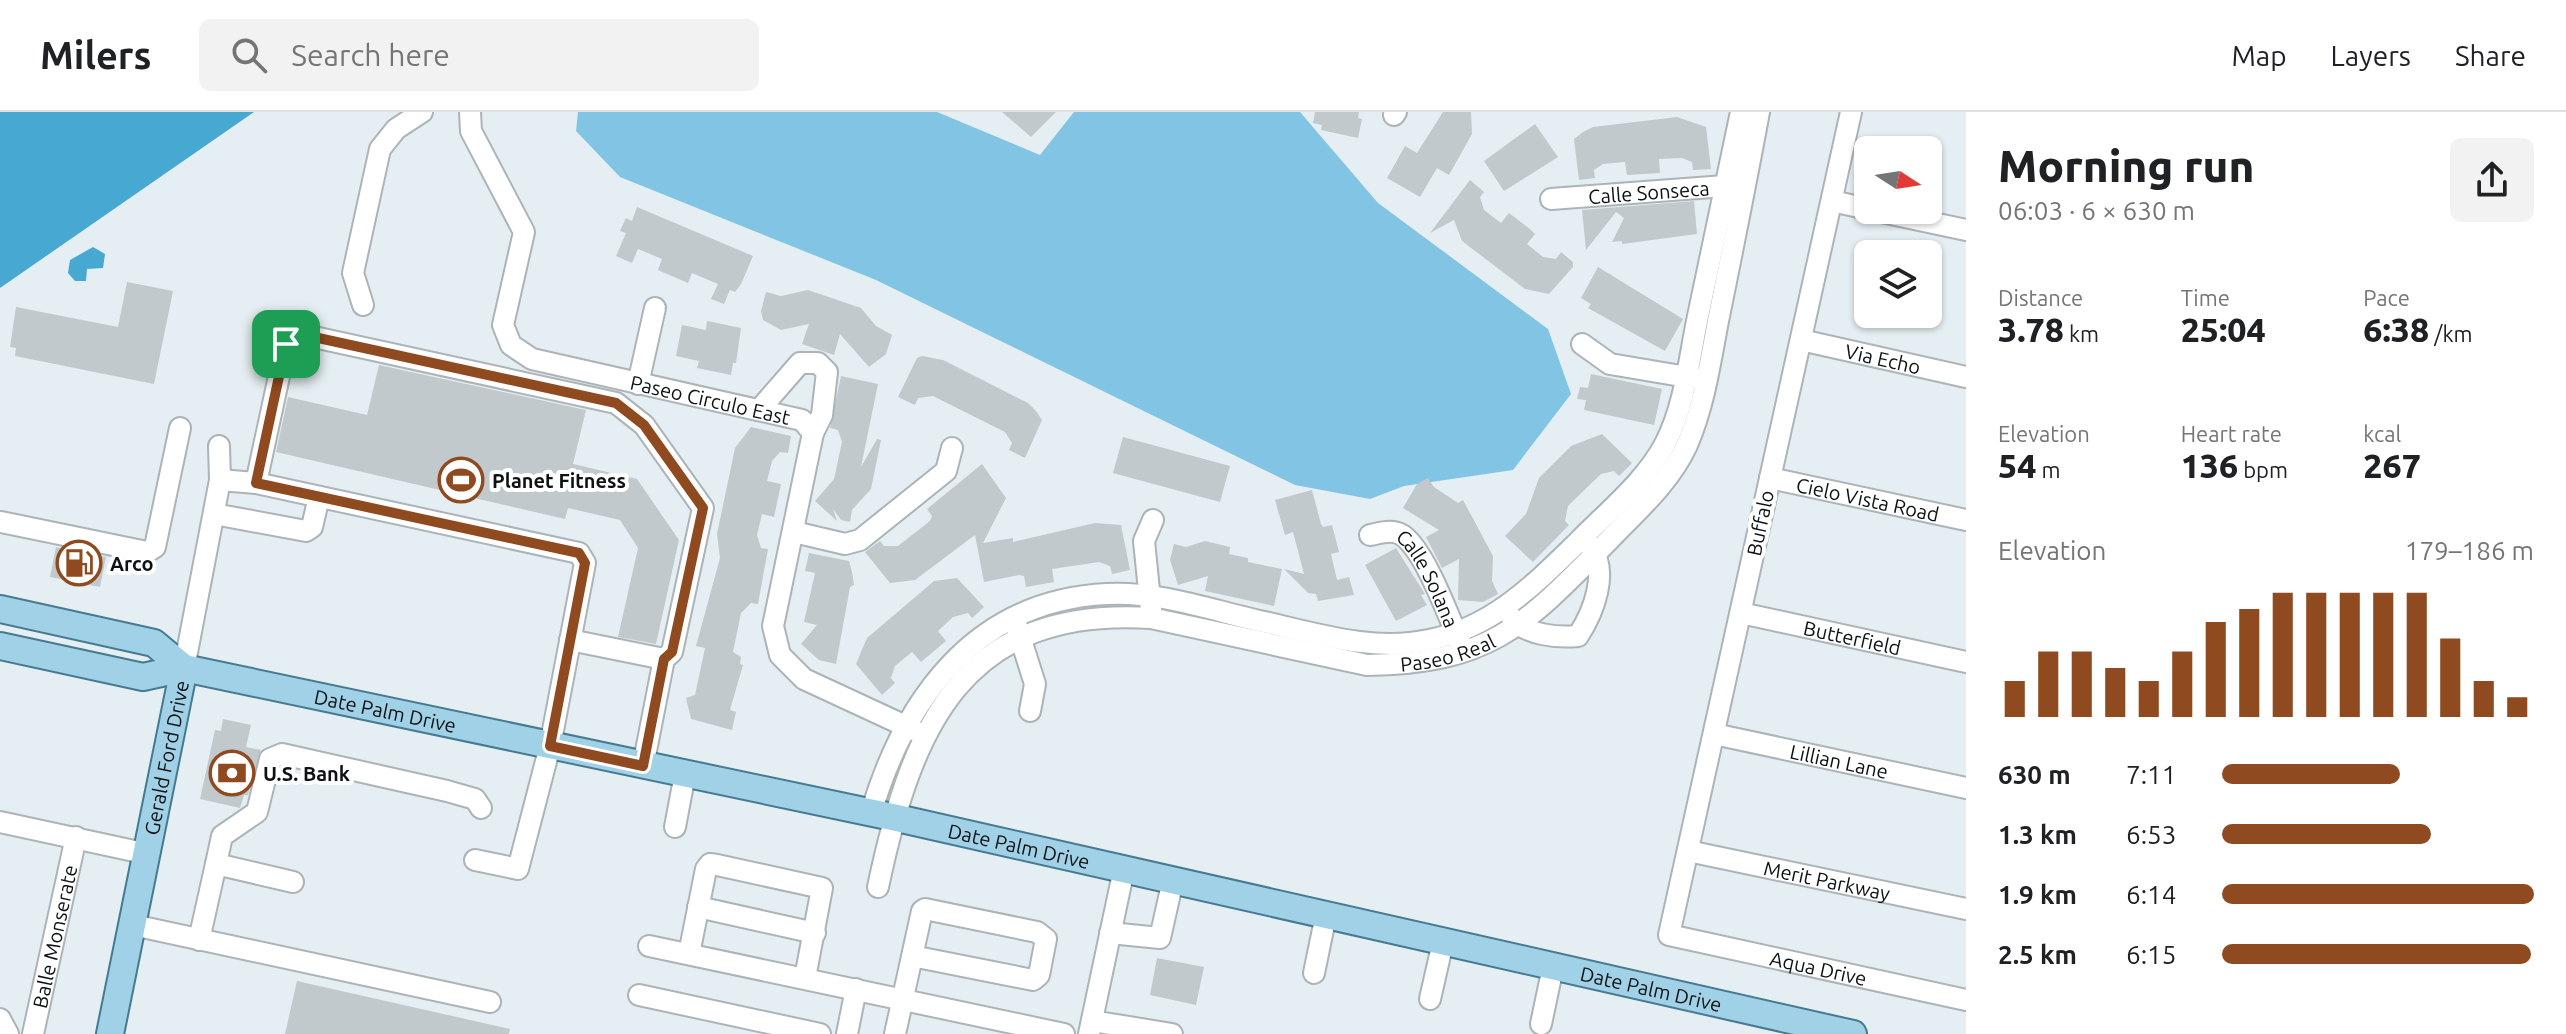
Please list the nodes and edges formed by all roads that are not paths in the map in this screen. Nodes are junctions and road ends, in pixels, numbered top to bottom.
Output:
1 (422, 112) edge
2 (470, 112) edge
3 (1741, 112) edge
4 (1759, 112) edge
5 (1851, 112) edge
6 (1735, 188) junction
7 (1551, 199) dead end
8 (1832, 201) junction
9 (1854, 206) edge
10 (1937, 224) edge
11 (1966, 230) edge
12 (363, 305) dead end
13 (655, 308) dead end
14 (1801, 340) junction
15 (1582, 344) dead end
16 (1966, 377) edge
17 (1696, 379) junction
18 (638, 384) junction
19 (759, 410) junction
20 (180, 428) dead end
21 (813, 433) junction
22 (219, 446) dead end
23 (952, 448) dead end
24 (1770, 478) junction
25 (220, 480) junction
26 (256, 483) junction
27 (319, 497) junction
28 (214, 514) junction
29 (1153, 520) dead end
30 (1966, 520) edge
31 (1, 522) edge
32 (794, 532) junction
33 (1370, 535) dead end
34 (1583, 537) junction
35 (1596, 553) junction
36 (1151, 607) junction
37 (0, 609) edge
38 (1505, 609) junction
39 (1741, 613) junction
40 (1013, 617) junction
41 (1518, 625) junction
42 (1456, 633) junction
43 (1022, 636) junction
44 (570, 640) junction
45 (1306, 642) junction
46 (0, 646) edge
47 (1465, 652) junction
48 (664, 659) junction
49 (1966, 662) edge
50 (184, 668) junction
51 (1030, 711) dead end
52 (904, 725) junction
53 (1714, 734) junction
54 (924, 736) junction
55 (550, 746) junction
56 (643, 766) junction
57 (685, 774) junction
58 (1966, 788) edge
59 (481, 808) dead end
60 (871, 813) junction
61 (897, 818) junction
62 (0, 822) edge
63 (675, 827) dead end
64 (76, 837) junction
65 (1688, 851) junction
66 (148, 854) junction
67 (475, 860) dead end
68 (216, 864) junction
69 (1124, 869) junction
70 (1173, 880) junction
71 (293, 882) dead end
72 (878, 887) dead end
73 (698, 907) junction
74 (1966, 909) edge
75 (1326, 915) junction
76 (133, 925) junction
77 (815, 933) junction
78 (1110, 933) junction
79 (1669, 935) joint
80 (199, 940) junction
81 (1443, 942) junction
82 (649, 946) dead end
83 (689, 954) junction
84 (912, 956) junction
85 (1553, 967) junction
86 (1314, 973) dead end
87 (805, 978) junction
88 (856, 989) junction
89 (639, 995) dead end
90 (903, 999) junction
91 (1430, 999) dead end
92 (1966, 1000) edge
93 (490, 1002) dead end
94 (0, 1019) edge
95 (1541, 1024) dead end
96 (1091, 1027) edge
97 (1825, 1031) edge
98 (8, 1034) edge
99 (33, 1034) edge
100 (110, 1034) edge
101 (820, 1034) edge
102 (847, 1034) edge
103 (895, 1034) edge
104 (1064, 1034) edge
105 (1172, 1034) edge

1 - 12 street
2 - 18 street, Paseo Circulo East
3 - 6 street, Paseo Real
4 - 6 street, Paseo Real
5 - 8 street, Buffalo
6 - 7 street, Calle Sonseca
6 - 17 street, Paseo Real
8 - 9 street
8 - 14 street, Buffalo
10 - 11 street
13 - 18 street
14 - 16 street, Via Echo
14 - 24 street, Buffalo
15 - 17 street
17 - 34 street, Paseo Real
17 - 35 street, Paseo Real
18 - 19 street, Paseo Circulo East
19 - 21 street, Paseo Circulo East
19 - 21 street
20 - 31 street
21 - 32 street, Paseo Circulo East
22 - 25 street, Gerald Ford Drive
23 - 32 street
24 - 30 street, Cielo Vista Road
24 - 39 street, Buffalo
25 - 26 street
25 - 28 street, Gerald Ford Drive
26 - 27 street
26 - 48 street
27 - 28 street
27 - 44 street
28 - 50 street, Gerald Ford Drive
29 - 36 street
32 - 52 street, Paseo Circulo East
33 - 42 street, Calle Solana
34 - 35 street
34 - 38 street, Paseo Real
35 - 41 street, Paseo Real
35 - 41 street
36 - 40 street, Paseo Real
36 - 43 street, Paseo Real
36 - 45 street, Paseo Real
37 - 50 main road, Date Palm Drive
38 - 41 street
38 - 42 street, Paseo Real
39 - 49 street, Butterfield
39 - 53 street, Buffalo
40 - 43 street
40 - 52 street, Paseo Real
41 - 47 street, Paseo Real
42 - 45 street, Paseo Real
42 - 47 street, Calle Solana
43 - 51 street
43 - 54 street, Paseo Real
44 - 48 street
44 - 55 street
45 - 47 street, Paseo Real
46 - 50 main road, Date Palm Drive
48 - 56 street
50 - 55 main road, Date Palm Drive
50 - 66 main road, Gerald Ford Drive
52 - 54 street, Paseo Circulo East
52 - 60 street, Paseo Real
53 - 58 street, Lillian Lane
53 - 65 street, Buffalo
54 - 61 street, Paseo Real
55 - 56 main road, Date Palm Drive
55 - 67 street
56 - 57 main road, Date Palm Drive
57 - 60 main road, Date Palm Drive
57 - 63 street
59 - 68 street
60 - 61 main road, Date Palm Drive
61 - 69 main road, Date Palm Drive
61 - 72 street, Paseo Real
62 - 64 street
64 - 66 street
64 - 99 street, Balle Monserate
65 - 74 street, Merit Parkway
65 - 79 street, Buffalo
66 - 76 main road, Gerald Ford Drive
68 - 71 street
68 - 80 street
69 - 70 main road, Date Palm Drive
69 - 78 street
70 - 75 main road, Date Palm Drive
70 - 78 street
73 - 77 street
73 - 77 street
73 - 83 street
75 - 81 main road, Date Palm Drive
75 - 86 street
76 - 80 street
76 - 100 main road, Gerald Ford Drive
77 - 87 street
78 - 96 street
79 - 92 street, Aqua Drive
80 - 93 street
81 - 85 main road, Date Palm Drive
81 - 91 street
82 - 83 street
83 - 87 street
84 - 84 street
84 - 90 street
85 - 95 street
85 - 97 main road, Date Palm Drive
87 - 88 street
88 - 90 street
88 - 102 street
89 - 101 street
90 - 103 street
90 - 104 street
94 - 98 street
96 - 105 street

